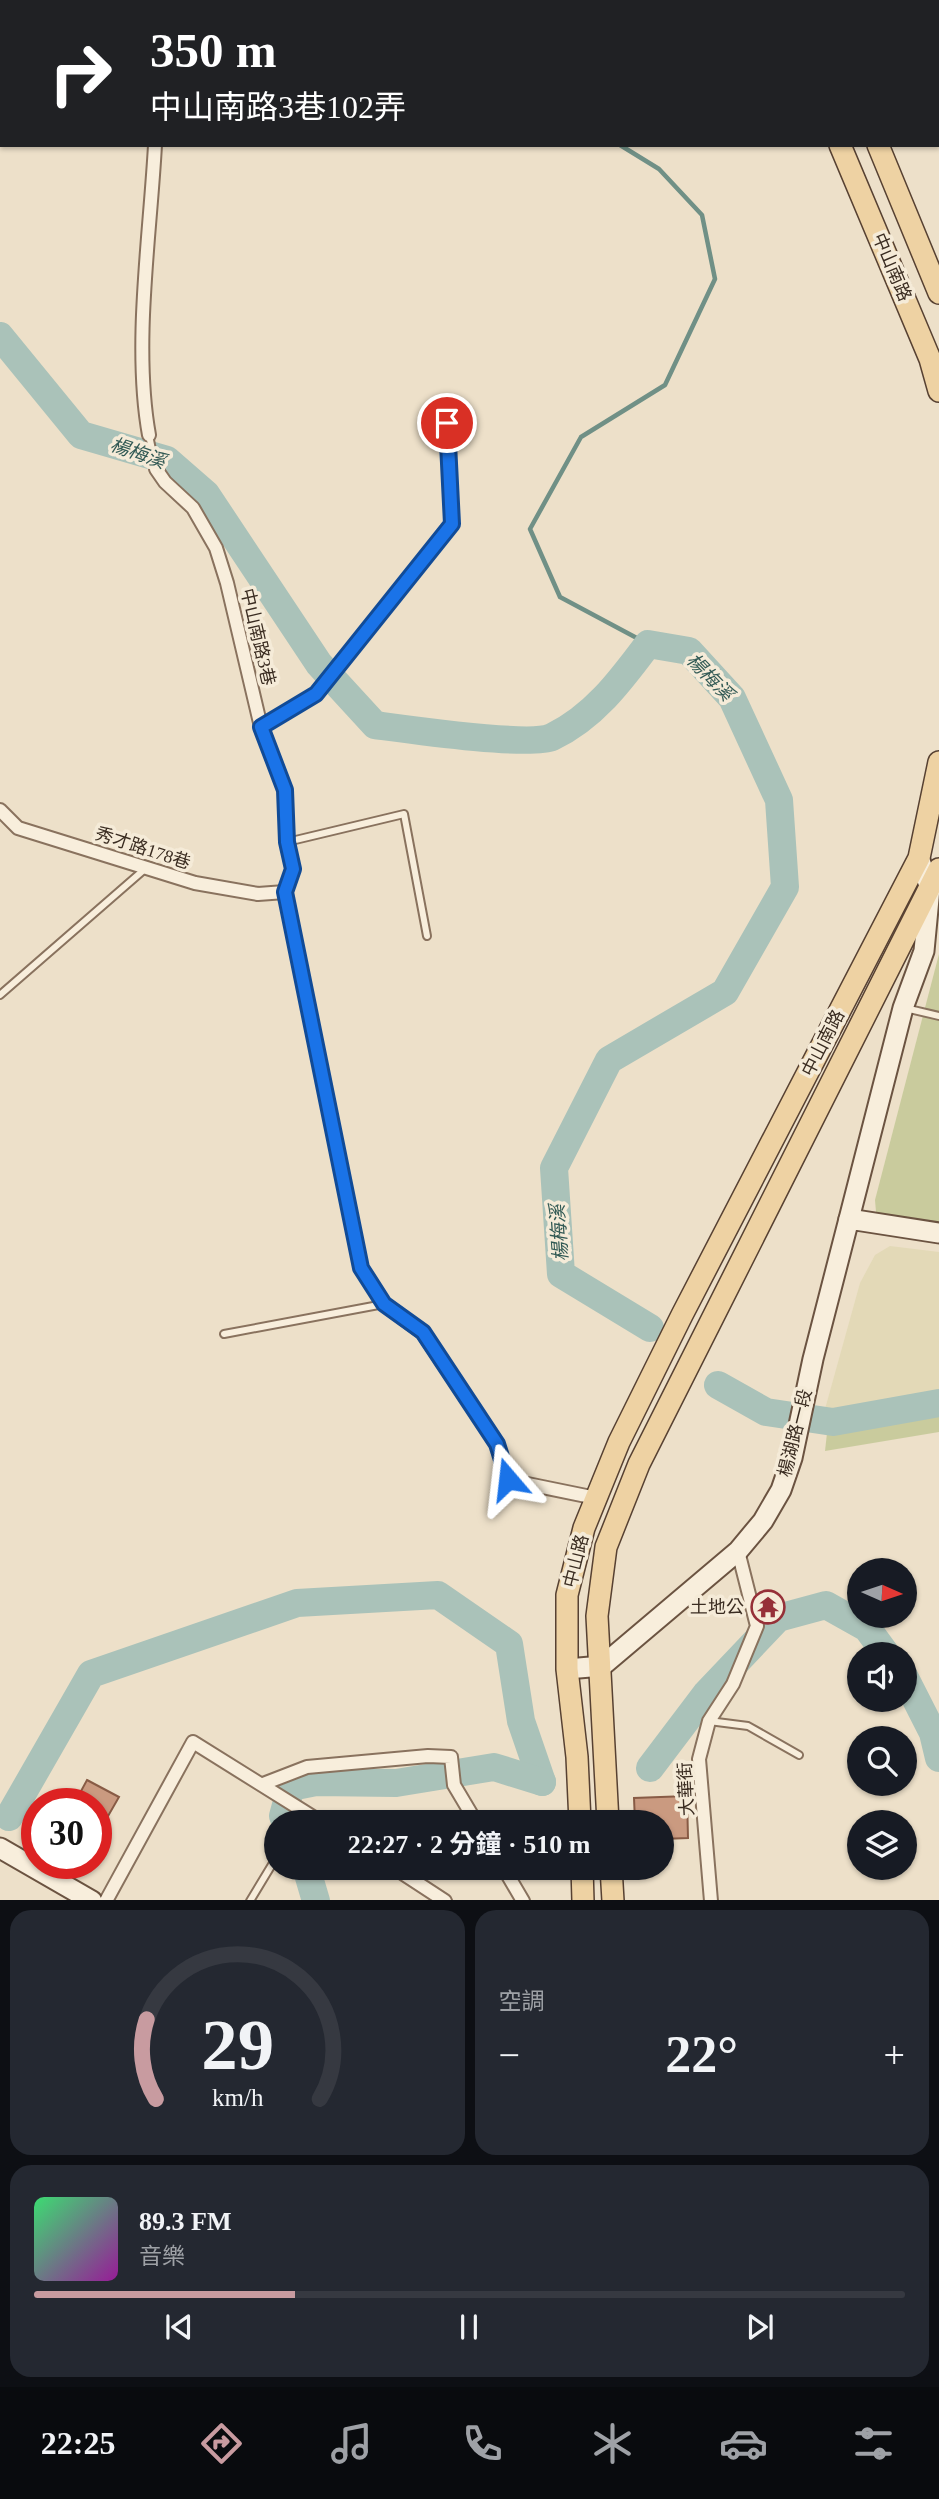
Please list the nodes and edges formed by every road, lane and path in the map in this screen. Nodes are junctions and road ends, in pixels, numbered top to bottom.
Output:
1 (155, 147) edge
2 (841, 147) edge
3 (879, 147) edge
4 (939, 293) edge
5 (939, 391) edge
6 (447, 423) dead end
7 (149, 435) joint
8 (156, 469) joint
9 (261, 727) junction
10 (939, 762) edge
11 (0, 810) edge
12 (287, 842) junction
13 (919, 858) junction
14 (148, 867) junction
15 (935, 879) edge
16 (285, 892) junction
17 (427, 936) dead end
18 (0, 995) edge
19 (903, 1008) junction
20 (939, 1016) edge
21 (849, 1219) junction
22 (939, 1233) edge
23 (384, 1304) junction
24 (224, 1334) dead end
25 (651, 1379) joint
26 (681, 1387) joint
27 (596, 1498) junction
28 (738, 1551) junction
29 (602, 1666) junction
30 (567, 1668) junction
31 (709, 1721) junction
32 (799, 1755) dead end
33 (269, 1788) junction
34 (302, 1810) edge
35 (469, 1810) edge
36 (579, 1810) edge
37 (607, 1810) edge
38 (0, 1849) edge
39 (264, 1877) edge
40 (413, 1880) edge
41 (511, 1880) edge
42 (582, 1880) edge
43 (612, 1880) edge
44 (92, 1900) edge
45 (106, 1900) edge
46 (250, 1900) edge
47 (445, 1900) edge
48 (523, 1900) edge
49 (583, 1900) edge
50 (613, 1900) edge
51 (711, 1900) edge

1 - 7 street
2 - 5 main road, 中山南路
3 - 4 main road, 中山南路
6 - 9 lane
7 - 8 lane
8 - 9 street, 中山南路3巷
9 - 12 street, 中山南路3巷
10 - 13 main road, 中山南路
11 - 14 street, 秀才路178巷
12 - 16 street, 中山南路3巷
12 - 17 lane
13 - 15 street, 楊湖路一段
13 - 25 main road, 中山南路
14 - 16 street, 秀才路178巷
14 - 18 lane
15 - 19 street, 楊湖路一段
15 - 26 main road, 中山南路
16 - 23 street, 中山南路3巷
19 - 20 lane
19 - 21 street, 楊湖路一段
21 - 22 street
21 - 28 street, 楊湖路一段
23 - 24 lane
23 - 27 street, 中山南路3巷
25 - 27 main road, 中山路
26 - 29 main road, 中山路
27 - 30 main road, 中山路
28 - 29 street, 楊湖路一段
28 - 31 street, 大華街
29 - 30 street
29 - 37 main road, 中山路
30 - 36 main road, 中山路
31 - 32 lane
31 - 51 street, 大華街
33 - 34 street
33 - 35 street
33 - 45 street
38 - 44 street
39 - 46 lane
40 - 47 street
41 - 48 street
42 - 49 main road
43 - 50 main road

